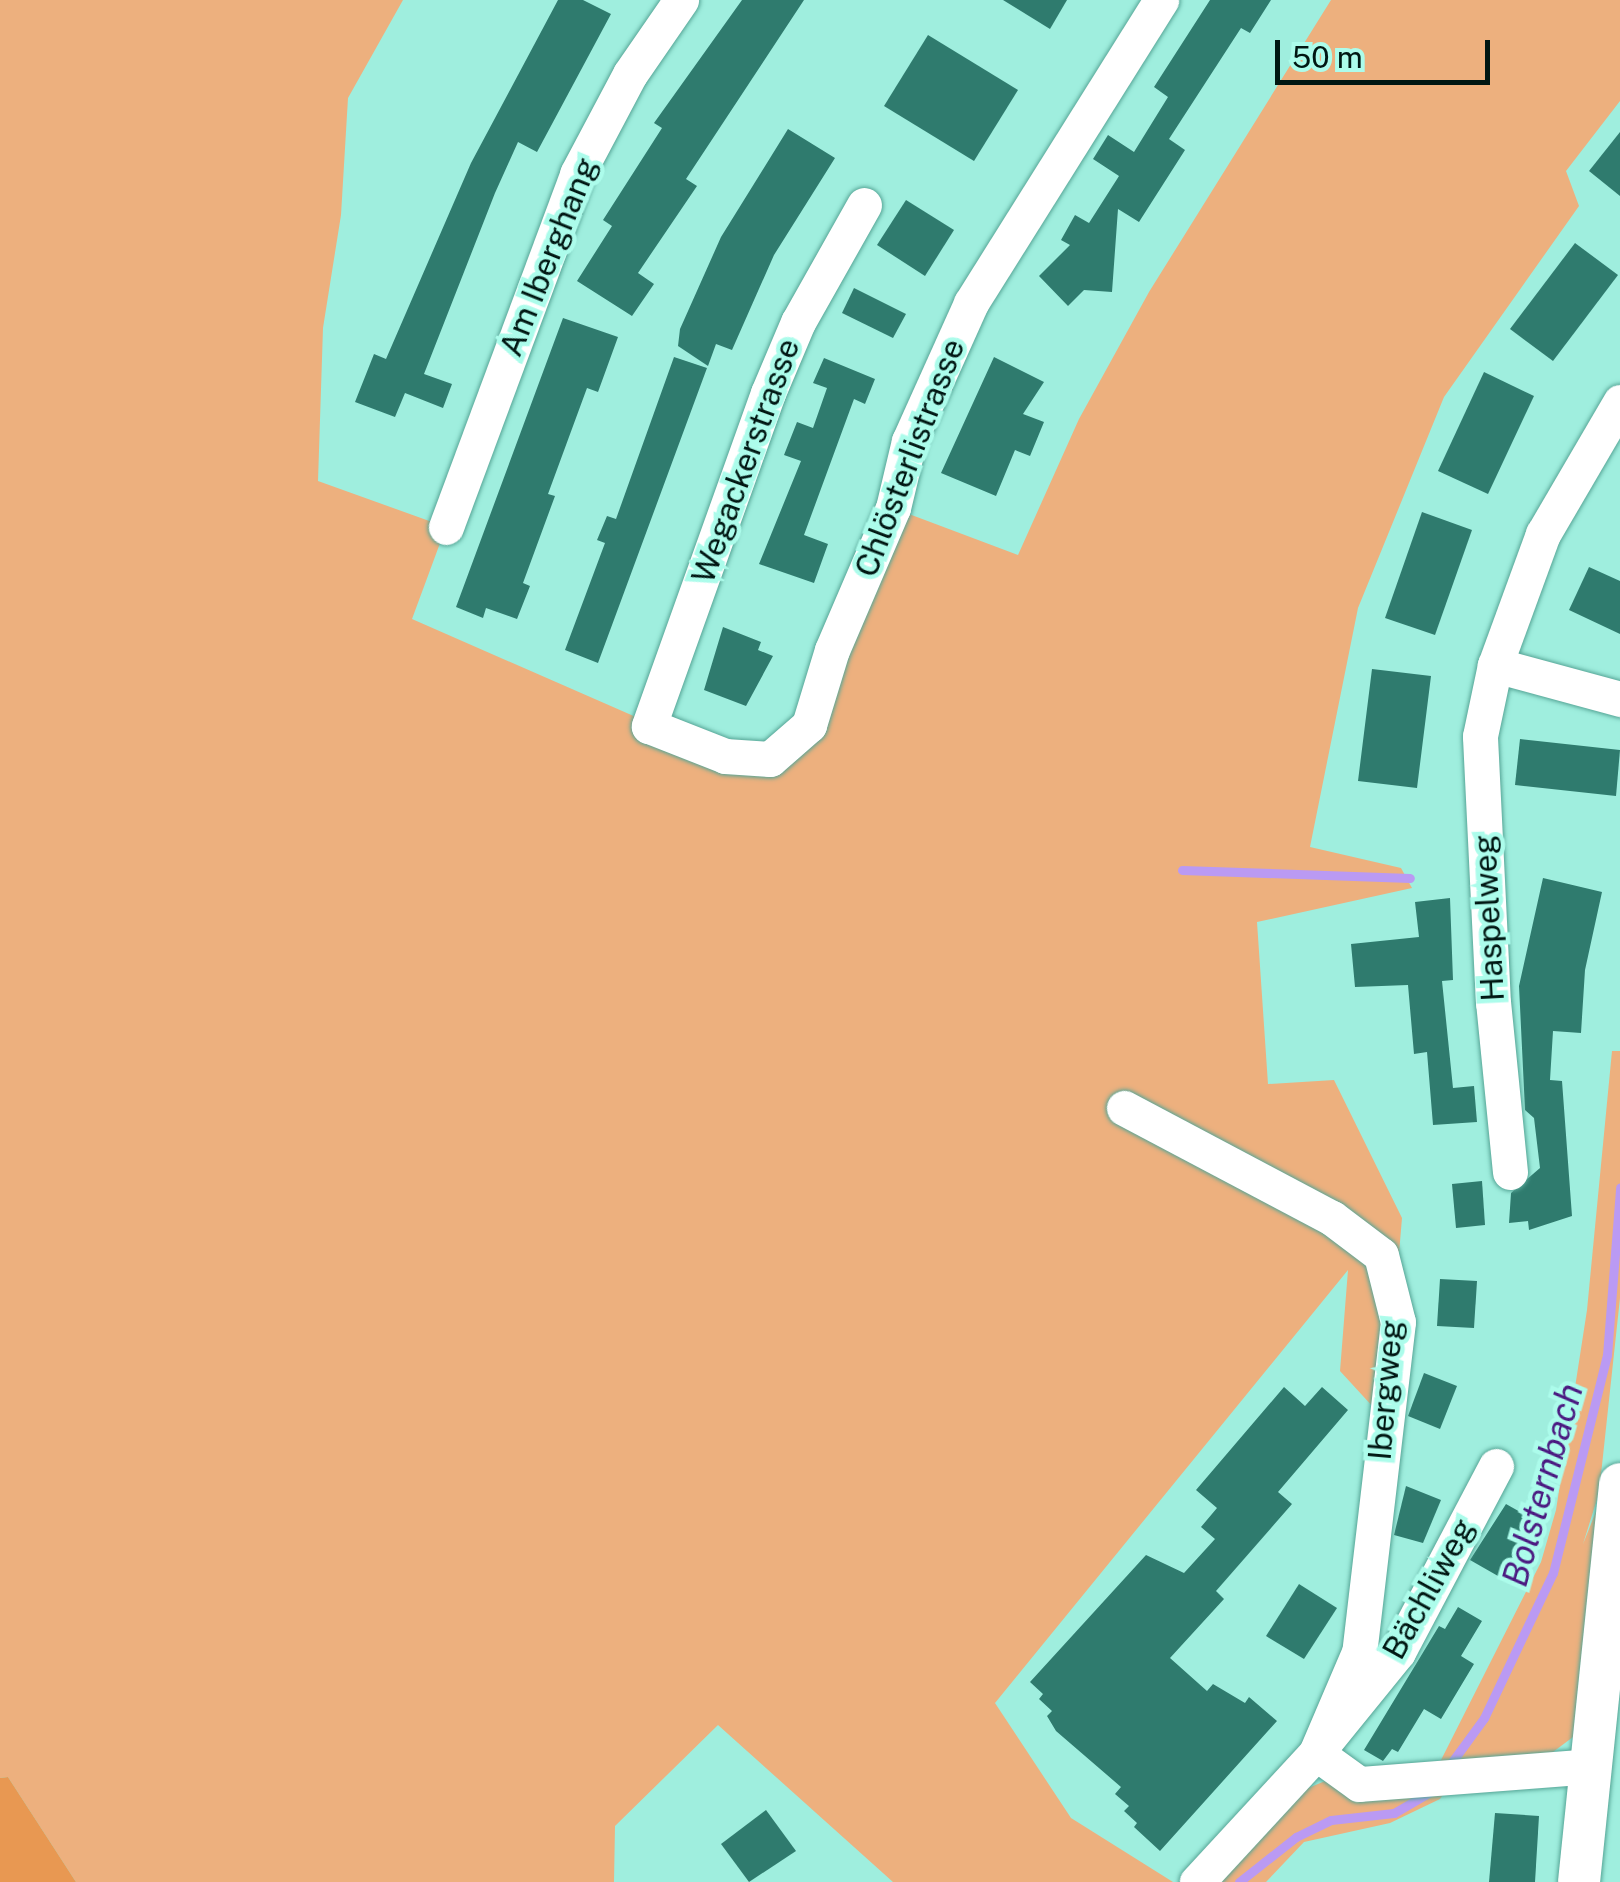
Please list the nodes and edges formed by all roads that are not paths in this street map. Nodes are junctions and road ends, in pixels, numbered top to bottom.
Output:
1 (680, 0) edge
2 (1161, 0) edge
3 (864, 205) dead end
4 (1620, 402) edge
5 (446, 527) dead end
6 (1495, 665) junction
7 (1620, 699) edge
8 (650, 726) joint
9 (1124, 1108) dead end
10 (1510, 1172) dead end
11 (1496, 1466) dead end
12 (1620, 1484) edge
13 (1316, 1753) junction
14 (1591, 1766) junction
15 (1196, 1882) edge
16 (1579, 1882) edge

1 - 5 street, Am Iberghang
2 - 8 street, Chlösterlistrasse
3 - 8 street, Wegackerstrasse
4 - 6 street, Haspelweg
6 - 7 street
6 - 10 street, Haspelweg
9 - 13 street, Ibergweg
11 - 13 street, Bächliweg
12 - 14 street
13 - 14 street
13 - 15 street, Ibergweg
14 - 16 street

